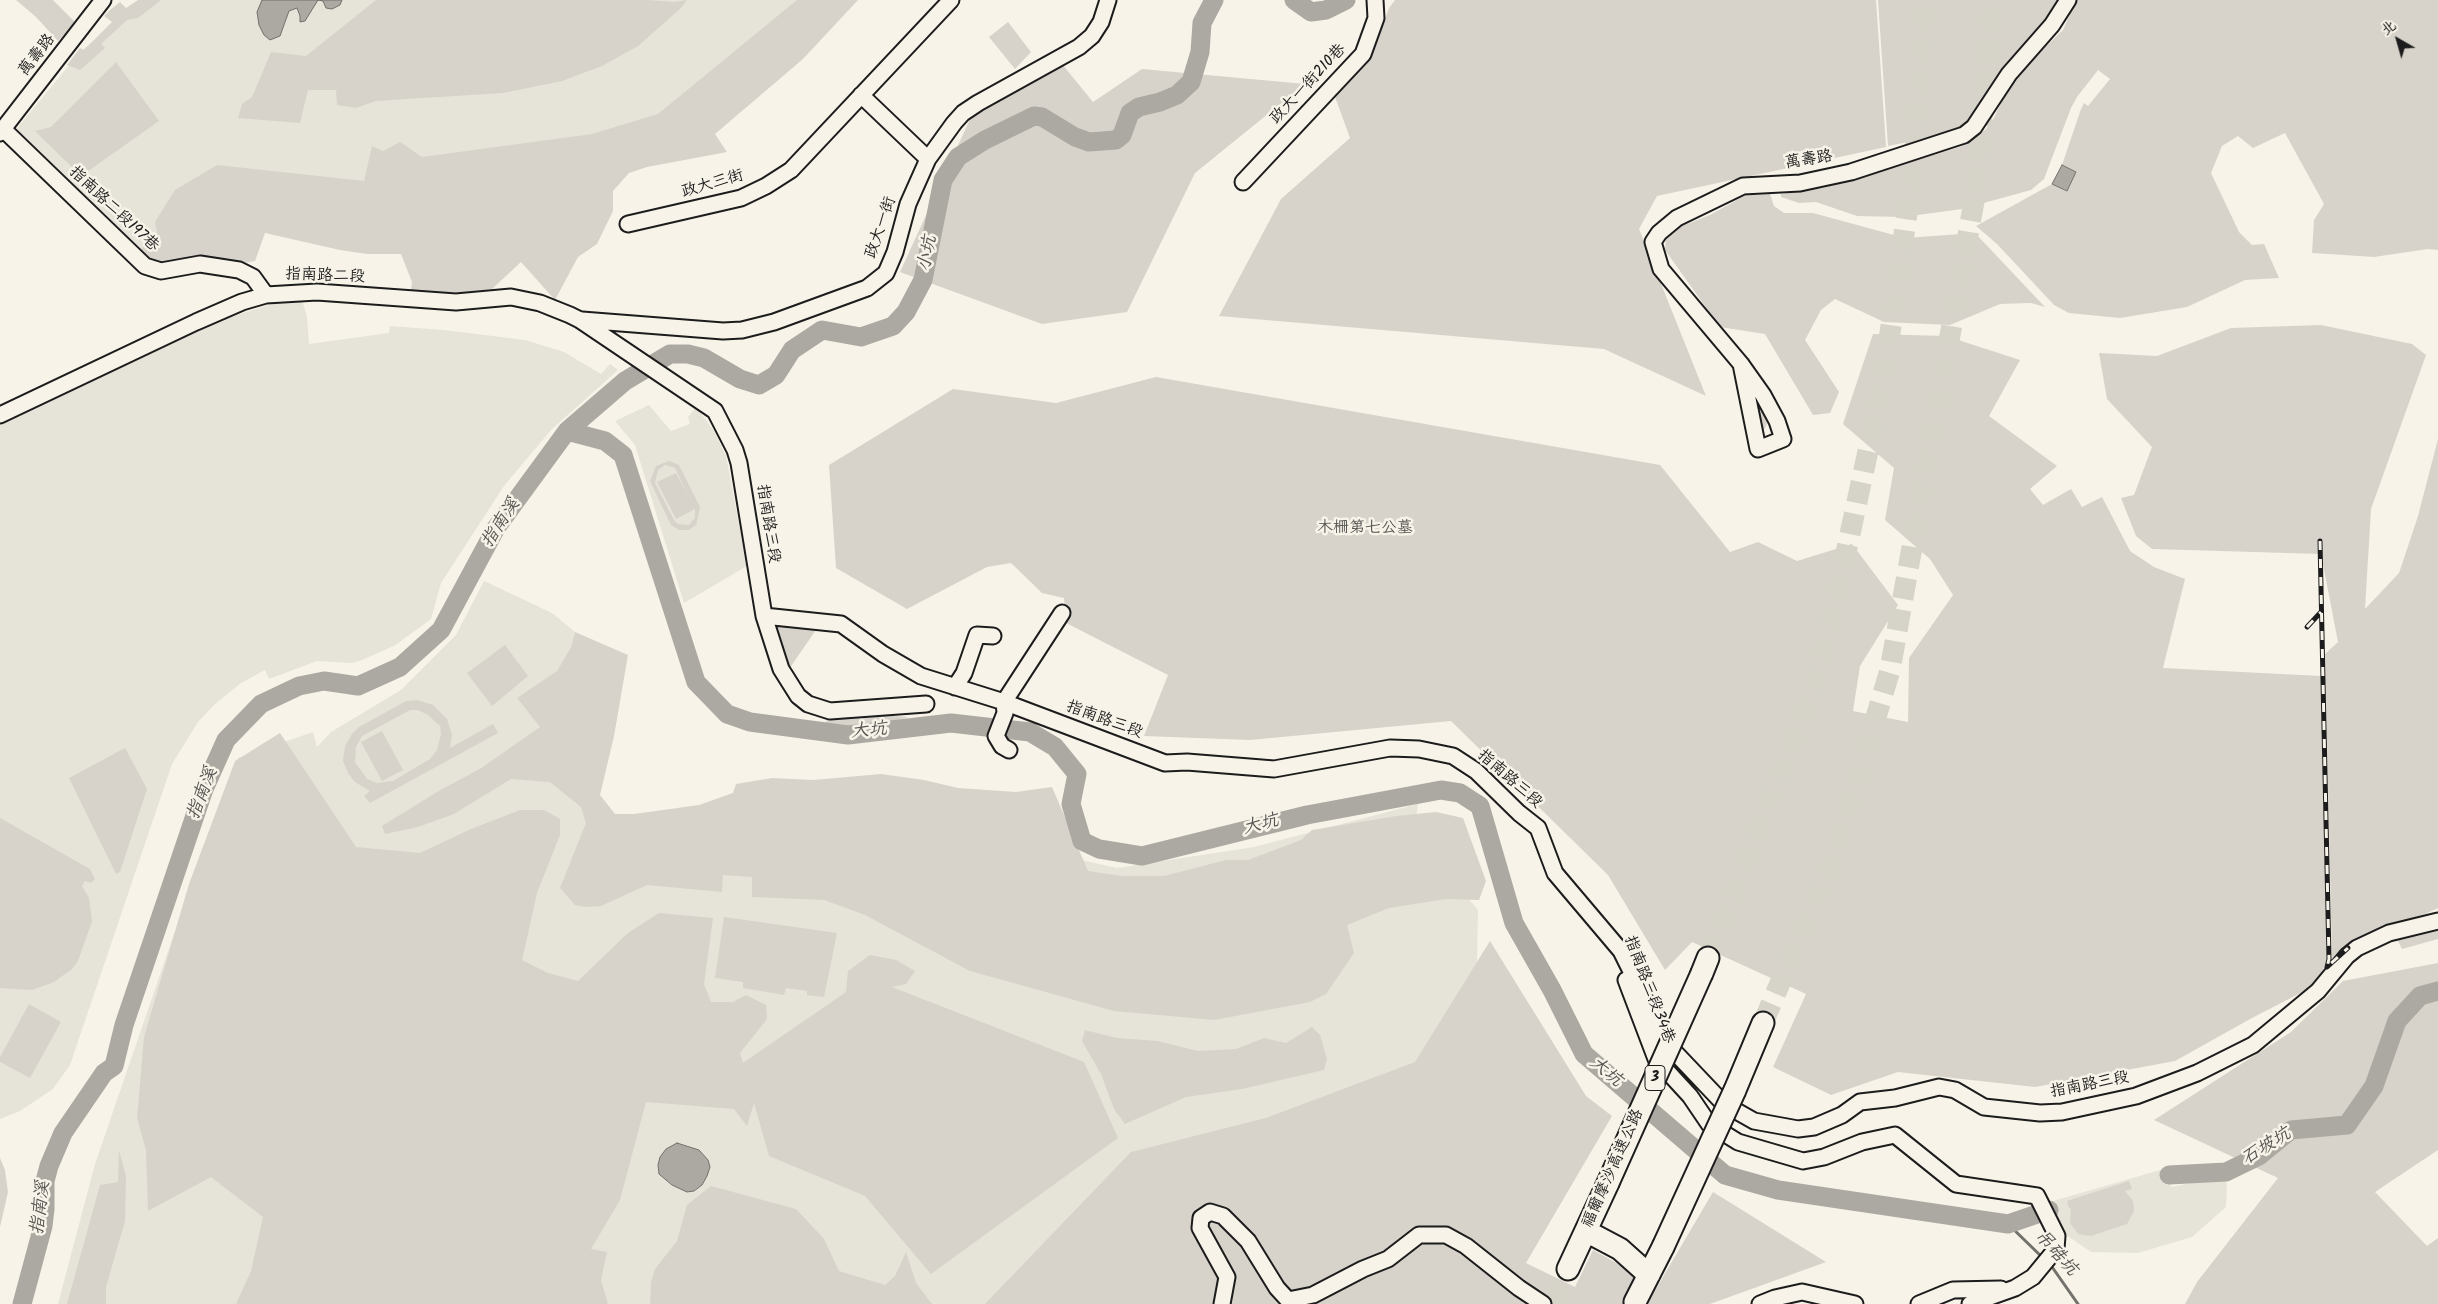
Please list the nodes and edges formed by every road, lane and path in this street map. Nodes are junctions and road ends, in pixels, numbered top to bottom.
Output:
1 (103, 0) edge
2 (951, 0) edge
3 (1108, 0) edge
4 (1375, 0) edge
5 (2068, 0) edge
6 (861, 95) junction
7 (2, 131) edge
8 (928, 160) junction
9 (1244, 182) dead end
10 (628, 224) dead end
11 (266, 295) junction
12 (580, 320) junction
13 (630, 355) joint
14 (1741, 364) junction
15 (0, 414) edge
16 (1062, 613) dead end
17 (764, 616) junction
18 (993, 636) dead end
19 (956, 687) junction
20 (926, 704) dead end
21 (1004, 708) junction
22 (1009, 750) dead end
23 (2438, 921) edge
24 (1608, 935) junction
25 (1704, 966) tunnel mouth
26 (1763, 1023) tunnel mouth
27 (1586, 1231) junction
28 (1568, 1269) tunnel mouth
29 (1650, 1275) junction
30 (2015, 1288) junction
31 (1635, 1302) dead end
32 (1222, 1304) edge
33 (1543, 1304) edge
34 (1760, 1304) edge
35 (1855, 1304) edge
36 (1919, 1304) edge
37 (1970, 1304) edge

1 - 7 street, 萬壽路
2 - 6 street, 政大三街
3 - 8 street, 政大一街
4 - 9 street, 政大一街210巷
5 - 14 street, 萬壽路
6 - 8 street
6 - 10 street, 政大三街
7 - 11 street, 指南路二段197巷
8 - 12 street, 政大一街
11 - 12 street, 指南路二段
11 - 15 street, 指南路二段
12 - 13 street, 指南路二段
13 - 17 street, 指南路三段
14 - 14 street, 萬壽路
16 - 21 street
17 - 19 street, 指南路三段
17 - 20 street
18 - 19 street
19 - 21 street, 指南路三段
21 - 22 street
21 - 24 street, 指南路三段
23 - 24 street, 指南路三段
24 - 30 street, 指南路三段34巷
25 - 27 highway, 福爾摩沙高速公路 / 3, bridge
26 - 29 highway, bridge
27 - 28 highway, 福爾摩沙高速公路 / 3
27 - 29 highway
29 - 31 highway
30 - 36 street
30 - 37 street
32 - 33 street
34 - 35 street

